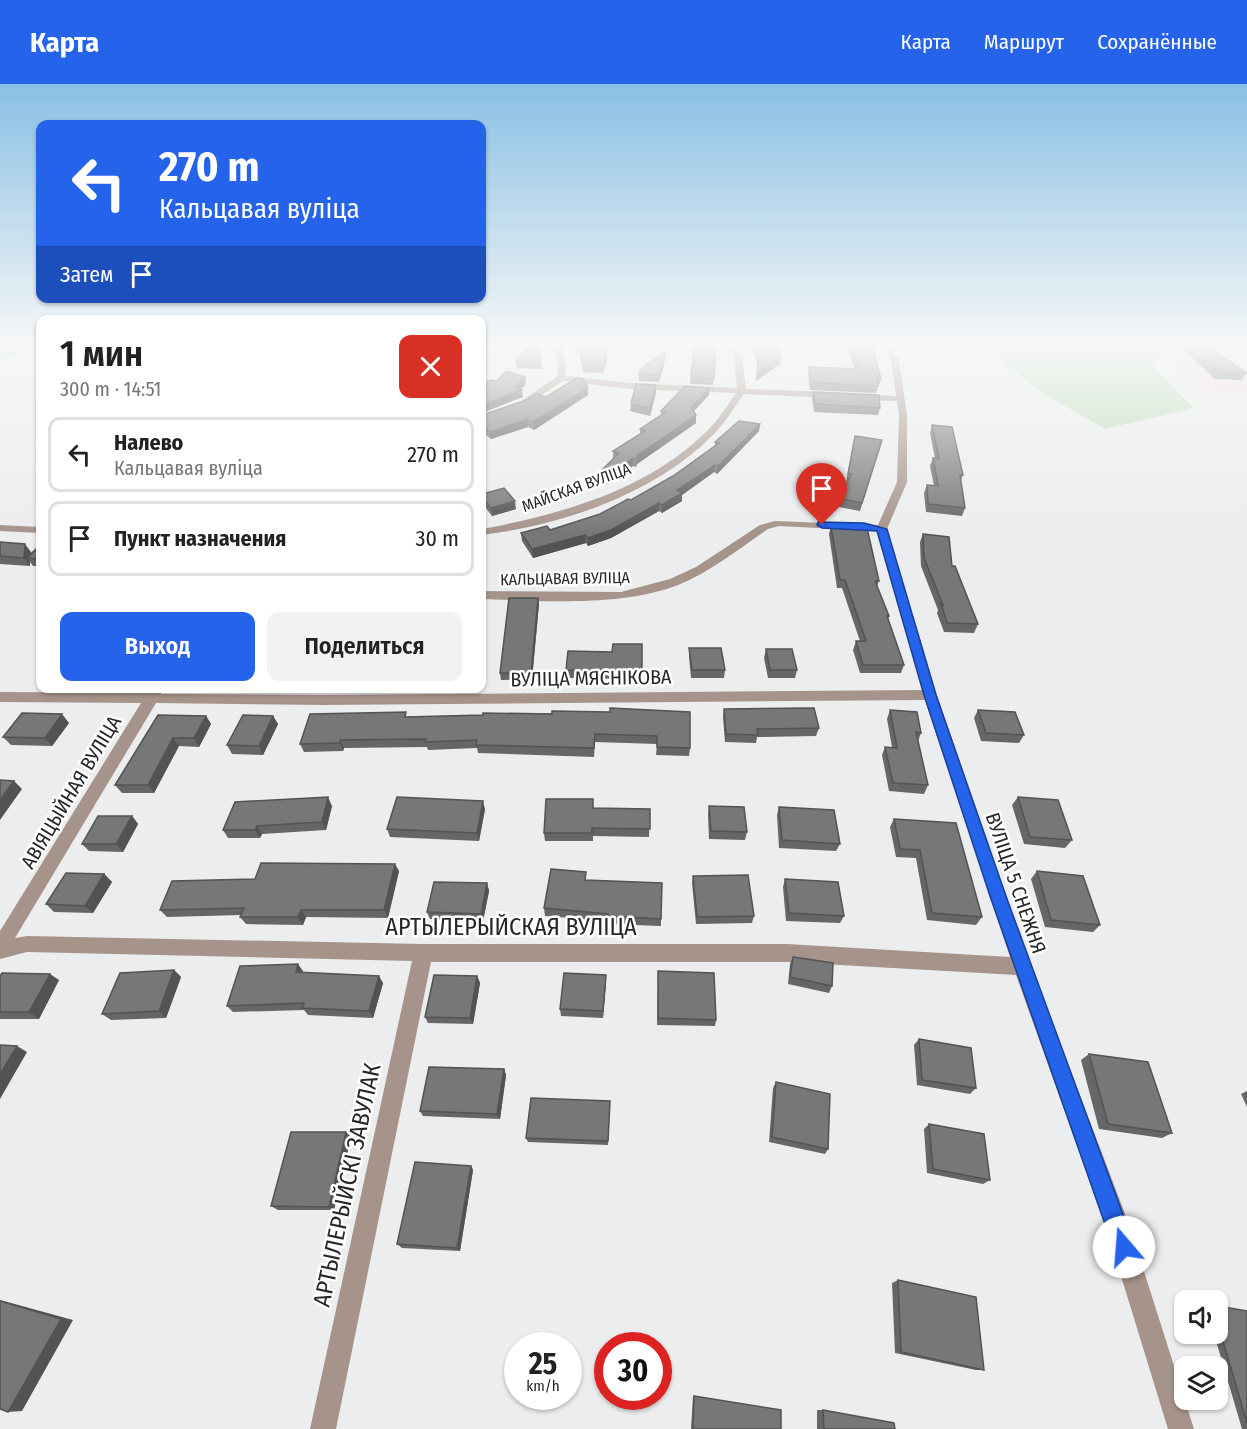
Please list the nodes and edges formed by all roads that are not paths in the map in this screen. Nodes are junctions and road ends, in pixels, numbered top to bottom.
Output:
1 (512, 408) edge
2 (729, 408) edge
3 (902, 408) edge
4 (486, 417) edge
5 (0, 528) edge
6 (882, 529) junction
7 (36, 530) edge
8 (486, 531) edge
9 (486, 595) edge
10 (155, 693) edge
11 (930, 695) junction
12 (0, 697) edge
13 (0, 949) edge
14 (423, 953) junction
15 (1022, 968) junction
16 (323, 1429) edge
17 (1181, 1429) edge

1 - 4 street
2 - 8 street, МАЙСКАЯ ВУЛІЦА
3 - 6 street
5 - 7 street
6 - 9 street, КАЛЬЦАВАЯ ВУЛІЦА
6 - 11 street, ВУЛІЦА 5 СНЕЖНЯ
10 - 11 street, ВУЛІЦА МЯСНІКОВА
10 - 12 street, ВУЛІЦА МЯСНІКОВА
10 - 13 street, АВІЯЦЫЙНАЯ ВУЛІЦА
11 - 15 street, ВУЛІЦА 5 СНЕЖНЯ
13 - 14 street, АРТЫЛЕРЫЙСКАЯ ВУЛІЦА
14 - 15 street, АРТЫЛЕРЫЙСКАЯ ВУЛІЦА
14 - 16 street, АРТЫЛЕРЫЙСКІ ЗАВУЛАК
15 - 17 street, ВУЛІЦА 5 СНЕЖНЯ

